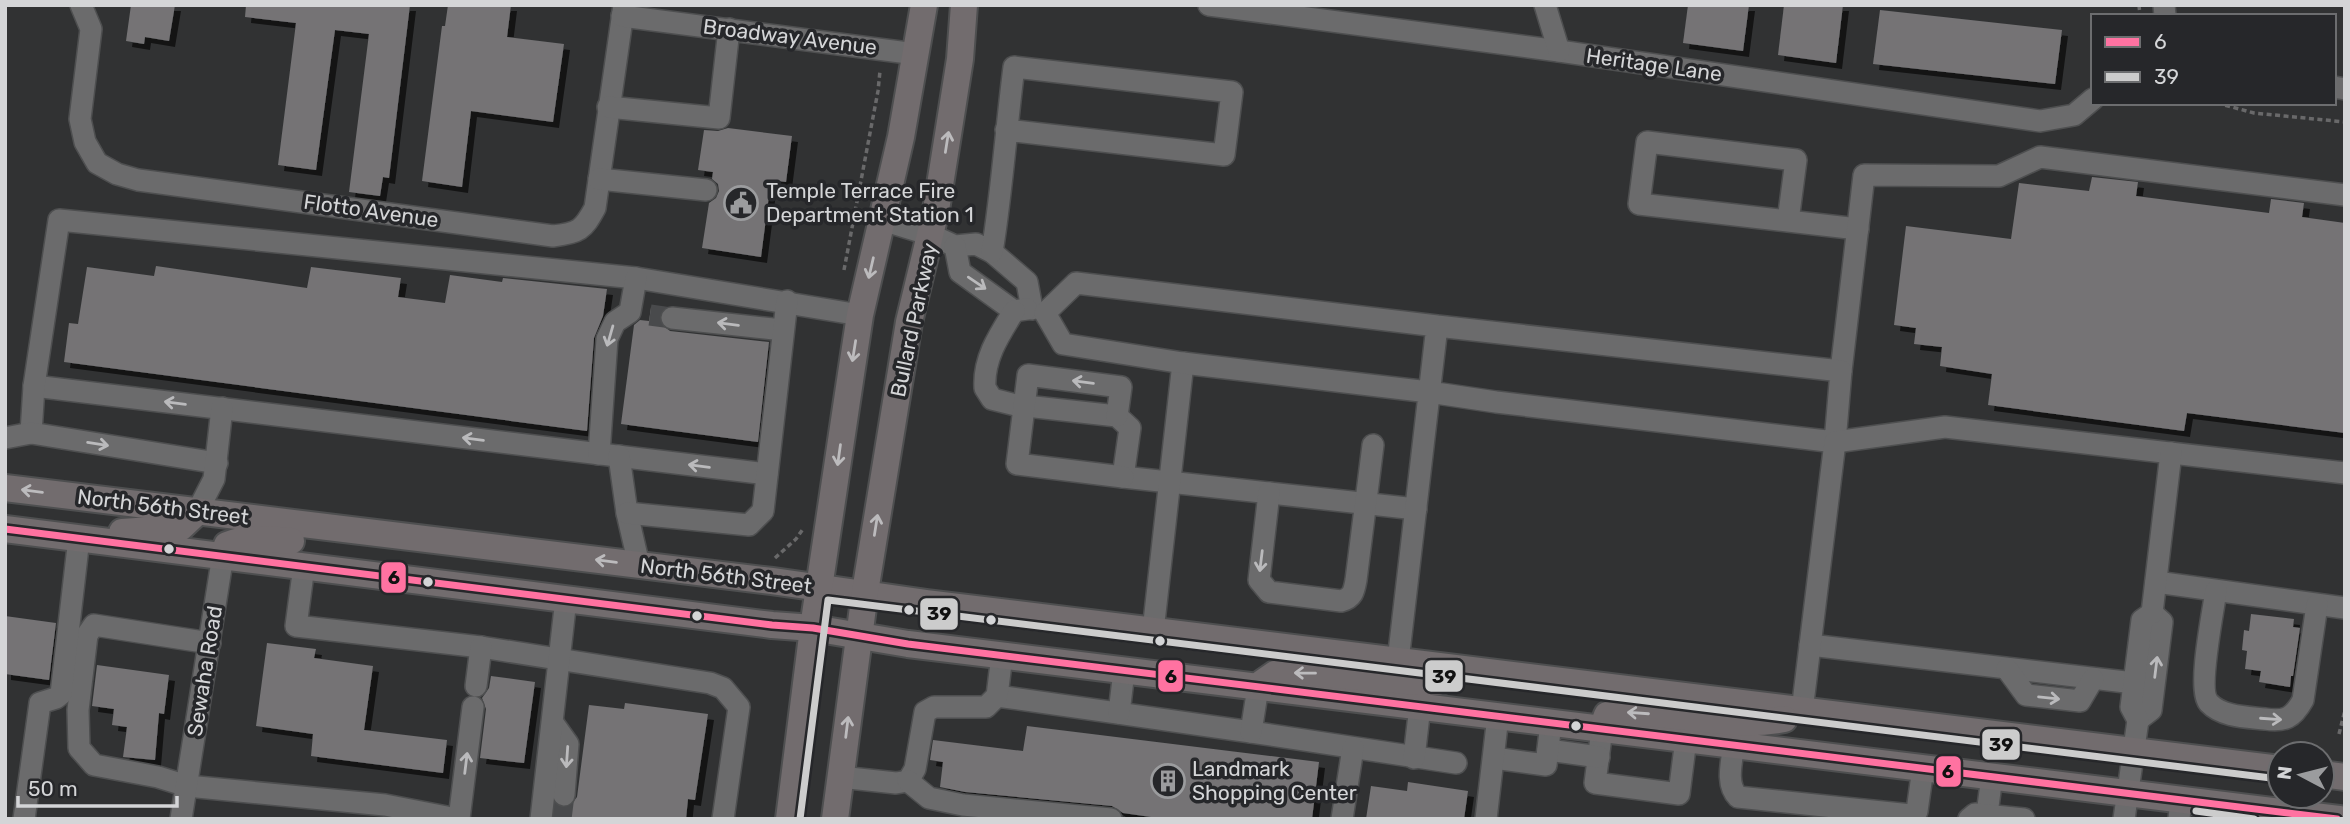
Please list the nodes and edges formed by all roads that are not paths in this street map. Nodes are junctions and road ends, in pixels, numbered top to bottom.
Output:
1 (81, 5) edge
2 (924, 5) edge
3 (964, 5) edge
4 (1209, 5) edge
5 (1545, 5) edge
6 (623, 10) edge
7 (683, 14) edge
8 (729, 29) junction
9 (1559, 51) junction
10 (916, 54) junction
11 (2091, 101) edge
12 (608, 107) junction
13 (1006, 130) junction
14 (599, 179) junction
15 (706, 190) dead end
16 (2345, 195) edge
17 (882, 220) junction
18 (1788, 220) junction
19 (1858, 229) junction
20 (943, 241) junction
21 (992, 252) junction
22 (636, 278) junction
23 (787, 301) junction
24 (1030, 311) junction
25 (860, 315) junction
26 (672, 317) tunnel mouth
27 (1437, 326) junction
28 (783, 330) junction
29 (1183, 363) junction
30 (1841, 371) junction
31 (34, 386) junction
32 (1429, 391) junction
33 (1024, 406) junction
34 (222, 408) junction
35 (1117, 416) junction
36 (31, 433) junction
37 (5, 438) edge
38 (1835, 442) junction
39 (1373, 445) dead end
40 (2171, 453) junction
41 (609, 455) junction
42 (217, 463) junction
43 (2345, 473) edge
44 (767, 474) junction
45 (1124, 477) junction
46 (1168, 482) junction
47 (5, 488) edge
48 (1269, 493) junction
49 (1366, 504) junction
50 (1416, 509) junction
51 (197, 512) junction
52 (627, 513) junction
53 (5, 529) edge
54 (67, 537) junction
55 (430, 540) junction
56 (223, 555) junction
57 (639, 565) junction
58 (304, 566) junction
59 (2156, 582) junction
60 (820, 588) junction
61 (865, 592) junction
62 (2216, 592) junction
63 (566, 599) junction
64 (2317, 604) junction
65 (2345, 608) edge
66 (2152, 613) junction
67 (813, 628) junction
68 (1153, 631) junction
69 (859, 636) junction
70 (210, 643) junction
71 (1810, 645) junction
72 (481, 647) junction
73 (1002, 656) junction
74 (561, 660) junction
75 (1398, 661) junction
76 (1469, 670) junction
77 (1124, 671) junction
78 (2134, 683) junction
79 (1258, 687) junction
80 (997, 696) junction
81 (1420, 706) junction
82 (1802, 711) junction
83 (1119, 713) junction
84 (1499, 716) junction
85 (2138, 720) junction
86 (553, 723) junction
87 (1551, 723) junction
88 (1602, 729) junction
89 (1251, 732) junction
90 (1686, 739) junction
91 (1734, 744) junction
92 (1353, 748) junction
93 (1548, 750) junction
94 (2133, 752) junction
95 (1599, 757) junction
96 (1414, 758) junction
97 (1494, 758) junction
98 (1456, 764) dead end
99 (2266, 767) edge
100 (1923, 768) junction
101 (1992, 776) junction
102 (840, 777) junction
103 (908, 781) junction
104 (187, 786) junction
105 (2127, 792) junction
106 (564, 795) tunnel mouth
107 (2180, 809) edge
108 (2236, 812) edge
109 (1989, 817) edge
110 (24, 819) edge
111 (181, 819) edge
112 (458, 819) edge
113 (541, 819) edge
114 (723, 819) edge
115 (789, 819) edge
116 (835, 819) edge
117 (1111, 819) edge
118 (1342, 819) edge
119 (1486, 819) edge
120 (2024, 819) edge
121 (2124, 819) edge
122 (2339, 819) edge

1 - 14 street, Flotto Avenue
2 - 10 main road
20 -> 3 main road, Bullard Parkway
4 - 9 street, Heritage Lane
5 - 9 street
6 - 7 street, Broadway Avenue
6 - 12 street, Flotto Avenue
7 - 8 street, Broadway Avenue
8 - 10 street, Broadway Avenue
8 - 12 street
9 - 11 street, Heritage Lane
10 - 17 main road
12 - 14 street, Flotto Avenue
13 - 13 street
13 - 21 street
14 - 15 street
16 - 19 street
17 - 20 street
17 -> 25 main road
18 - 18 street
18 - 19 street
19 - 30 street
20 - 21 street
20 -> 24 street
61 -> 20 main road, Bullard Parkway
21 - 24 street
22 - 23 street
22 - 31 street
22 -> 41 street
23 - 25 street
23 - 28 street
24 - 27 street
24 - 29 street
24 - 33 street
25 -> 60 main road
28 -> 26 street
27 - 30 street
27 - 32 street
28 - 44 street
29 - 32 street
29 - 46 street
30 - 38 street
34 -> 31 street
31 - 36 street
32 - 38 street
32 - 50 street
33 - 35 street
35 -> 33 street
33 - 45 street
41 -> 34 street
34 - 42 street
35 - 45 street
36 - 37 street
36 -> 42 street
38 - 40 street
38 - 71 street
39 - 49 street
40 - 43 street
40 - 59 street
44 -> 41 street
41 - 52 street
42 - 51 street
44 - 52 street
45 - 46 street
46 - 48 street
46 - 68 street
51 -> 47 main road, North 56th Street
48 - 49 street
48 -> 49 street
49 - 50 street
50 - 75 street
51 - 54 main road
51 - 55 main road, North 56th Street
52 - 57 street
53 - 54 main road, North 56th Street
54 - 56 main road, North 56th Street
54 - 110 street
55 - 56 main road
57 -> 55 main road, North 56th Street
56 - 58 main road, North 56th Street
56 - 70 street, Sewaha Road
57 - 60 main road, North 56th Street
58 - 63 main road, North 56th Street
58 - 72 street
59 - 62 street
59 - 66 street
60 - 61 main road, North 56th Street
60 - 67 main road
61 - 68 main road, North 56th Street
61 - 69 main road, Bullard Parkway
62 - 64 street
62 -> 64 street
63 - 67 main road, North 56th Street
63 - 74 street
64 - 65 street
66 - 78 street
85 -> 66 street
67 - 69 main road, North 56th Street
67 - 115 main road
68 - 75 main road, North 56th Street
69 - 73 main road, North 56th Street
102 -> 69 main road, Bullard Parkway
70 - 104 street, Sewaha Road
70 - 104 street
71 - 78 street
71 - 82 street
72 - 74 street
112 -> 72 street
73 - 77 main road, North 56th Street
73 - 80 street
74 - 86 street
74 - 114 street
75 - 76 main road, North 56th Street
76 -> 79 main road
76 - 82 main road, North 56th Street
77 - 79 main road, North 56th Street
77 - 83 street
78 - 85 street
79 - 81 main road, North 56th Street
79 - 89 street
80 - 83 street
80 - 103 street
81 - 84 main road, North 56th Street
81 - 96 street
82 -> 88 main road
82 - 94 main road, North 56th Street
83 - 89 street
84 - 87 main road, North 56th Street
84 - 97 street
85 - 94 street
86 -> 106 street
86 - 113 street
87 - 88 main road, North 56th Street
87 - 93 street
88 - 90 main road, North 56th Street
88 - 95 street
89 - 92 street
90 - 91 main road, North 56th Street
90 - 95 street
91 - 100 main road, North 56th Street
91 - 100 street
92 - 96 street
92 - 118 street
93 - 95 street
93 - 97 street
94 - 99 main road, North 56th Street
94 - 105 street
96 - 98 street
97 - 119 street
100 - 101 main road, North 56th Street
101 - 105 main road, North 56th Street
101 - 109 street
102 - 103 street
102 - 116 main road, Bullard Parkway
103 - 117 street
104 - 111 street, Sewaha Road
104 - 112 street
105 - 107 main road, North 56th Street
105 - 121 street
107 - 108 main road, North 56th Street
108 - 122 main road, North 56th Street
109 - 120 street

